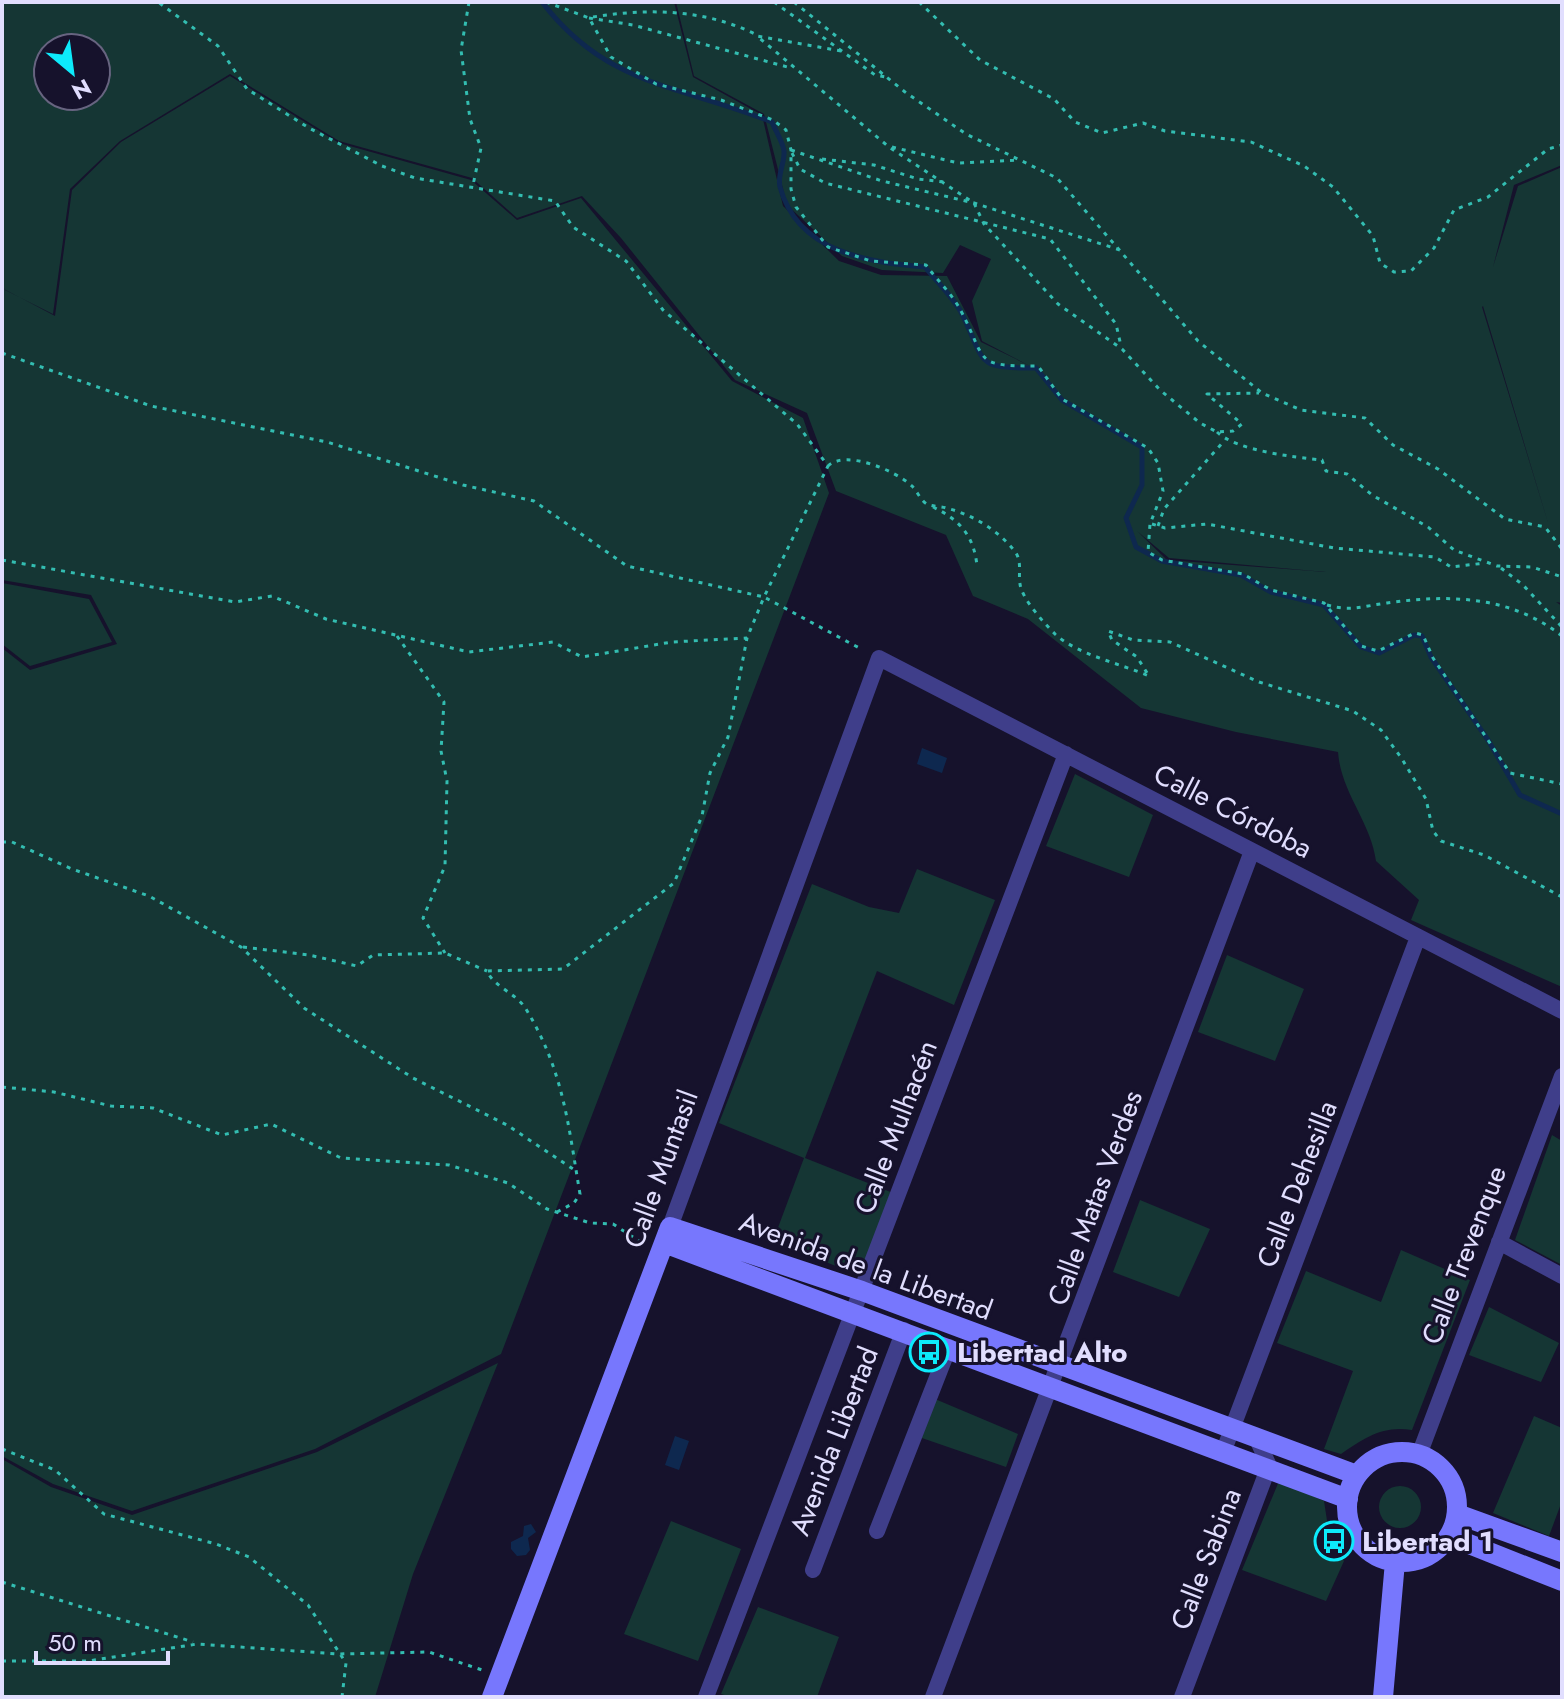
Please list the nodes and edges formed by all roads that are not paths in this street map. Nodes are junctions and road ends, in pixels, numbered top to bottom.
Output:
1 (879, 658) joint
2 (1066, 754) junction
3 (1252, 851) junction
4 (1418, 937) junction
5 (1562, 1011) edge
6 (1562, 1076) edge
7 (665, 1240) junction
8 (1499, 1242) junction
9 (1562, 1276) edge
10 (862, 1291) junction
11 (854, 1312) junction
12 (904, 1330) junction
13 (949, 1347) junction
14 (1060, 1365) junction
15 (1052, 1387) junction
16 (1257, 1439) junction
17 (1228, 1440) junction
18 (1419, 1455) junction
19 (1269, 1466) junction
20 (1357, 1475) junction
21 (1348, 1499) junction
22 (1457, 1514) junction
23 (877, 1531) dead end
24 (1449, 1536) junction
25 (1562, 1552) edge
26 (1395, 1562) junction
27 (813, 1570) dead end
28 (1562, 1581) edge
29 (492, 1697) edge
30 (706, 1697) edge
31 (933, 1697) edge
32 (1182, 1697) edge
33 (1383, 1697) edge

1 - 2 street, Calle Córdoba
1 - 7 street, Calle Muntasil
2 - 3 street, Calle Córdoba
2 - 10 street, Calle Mulhacén
3 - 4 street, Calle Córdoba
3 - 14 street, Calle Matas Verdes
4 - 5 street, Calle Córdoba
4 - 17 street, Calle Dehesilla
6 - 8 street, Calle Trevenque
7 - 10 street, Avenida de la Libertad
7 - 11 street, Avenida de la Libertad
7 - 29 street, Calle Muntasil
8 - 9 street
8 - 18 street, Calle Trevenque
10 - 11 street, Calle Mulhacén
10 - 14 street, Avenida de la Libertad
11 - 12 street, Avenida de la Libertad
11 - 30 street, Calle Mulhacén
12 - 13 street, Avenida de la Libertad
12 - 27 street, Avenida Libertad
13 - 15 street, Avenida de la Libertad
13 - 23 street
14 - 15 street, Calle Matas Verdes
14 - 17 street, Avenida de la Libertad
15 - 17 street, Avenida de la Libertad
15 - 31 street, Calle Matas Verdes
16 - 17 street, Avenida de la Libertad
16 - 19 street, Calle Sabina
16 - 20 street, Avenida de la Libertad
17 - 19 street, Avenida de la Libertad
18 - 20 street
18 - 22 street
19 - 21 street, Avenida de la Libertad
19 - 32 street, Calle Sabina
20 - 21 street
21 - 26 street
22 - 24 street
22 - 25 street
24 - 26 street
24 - 28 street
26 - 33 street

